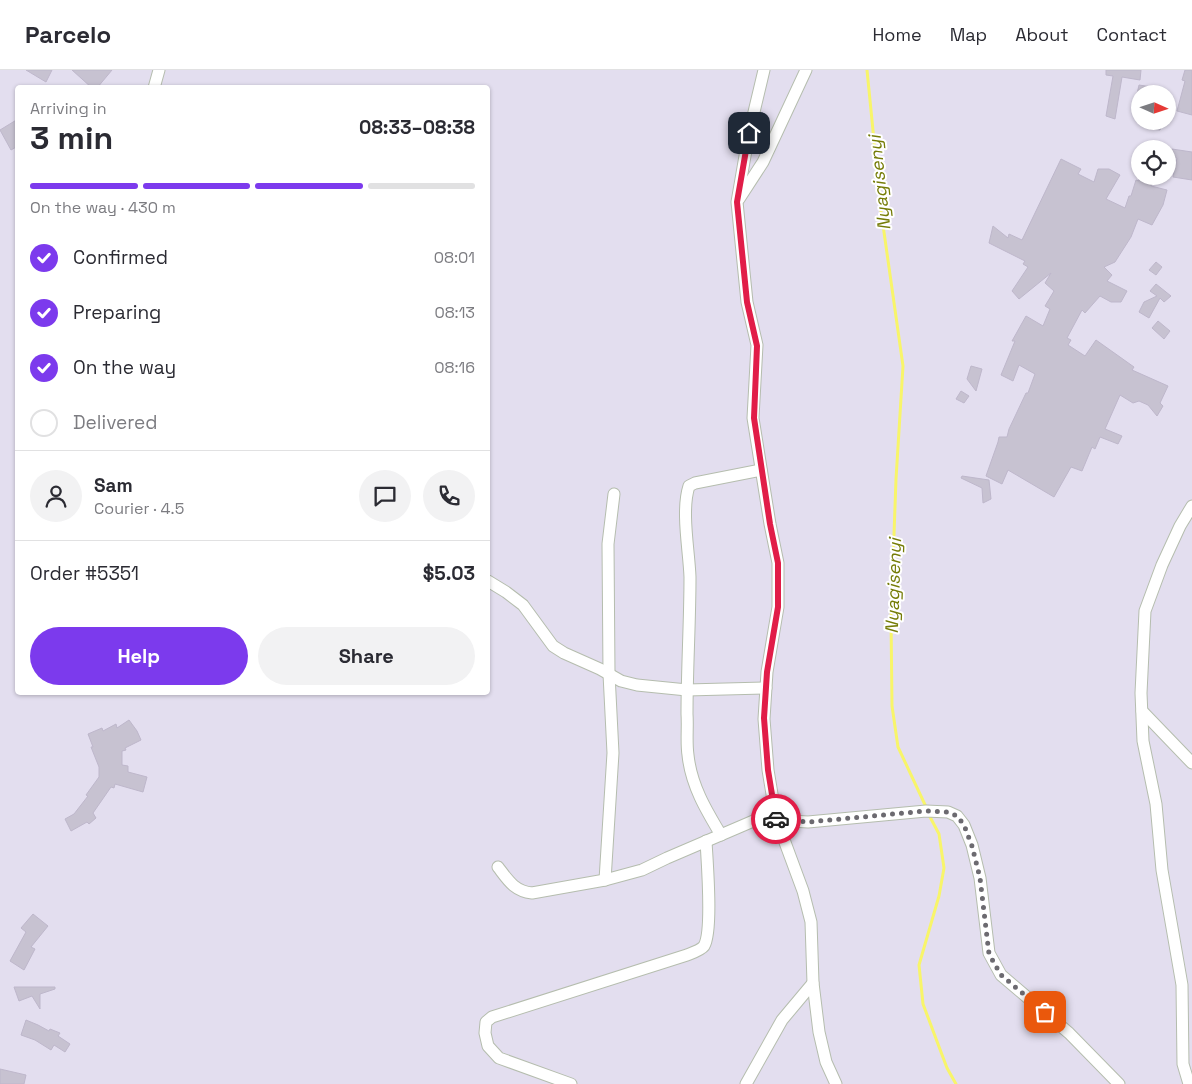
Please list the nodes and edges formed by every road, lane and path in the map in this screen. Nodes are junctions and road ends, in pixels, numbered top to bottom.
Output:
1 (160, 70) edge
2 (764, 70) edge
3 (806, 70) edge
4 (155, 85) edge
5 (737, 202) junction
6 (761, 470) junction
7 (614, 494) dead end
8 (1192, 506) edge
9 (490, 582) edge
10 (609, 674) junction
11 (766, 688) junction
12 (687, 690) junction
13 (1142, 711) junction
14 (1192, 763) edge
15 (776, 818) junction
16 (721, 835) junction
17 (706, 841) junction
18 (498, 867) dead end
19 (605, 880) junction
20 (813, 983) junction
21 (571, 1084) edge
22 (746, 1084) edge
23 (836, 1084) edge
24 (1119, 1084) edge
25 (1188, 1084) edge

1 - 4 street
2 - 5 street
3 - 5 street
5 - 6 street
6 - 11 street
6 - 12 street
7 - 10 street
8 - 13 street
9 - 10 street
10 - 12 street
10 - 19 street
11 - 12 street
11 - 15 street
12 - 16 street
13 - 14 street
13 - 25 street
15 - 16 street
15 - 20 street
15 - 24 street
16 - 17 street
17 - 19 street
17 - 21 street
18 - 19 street
20 - 22 street
20 - 23 street

